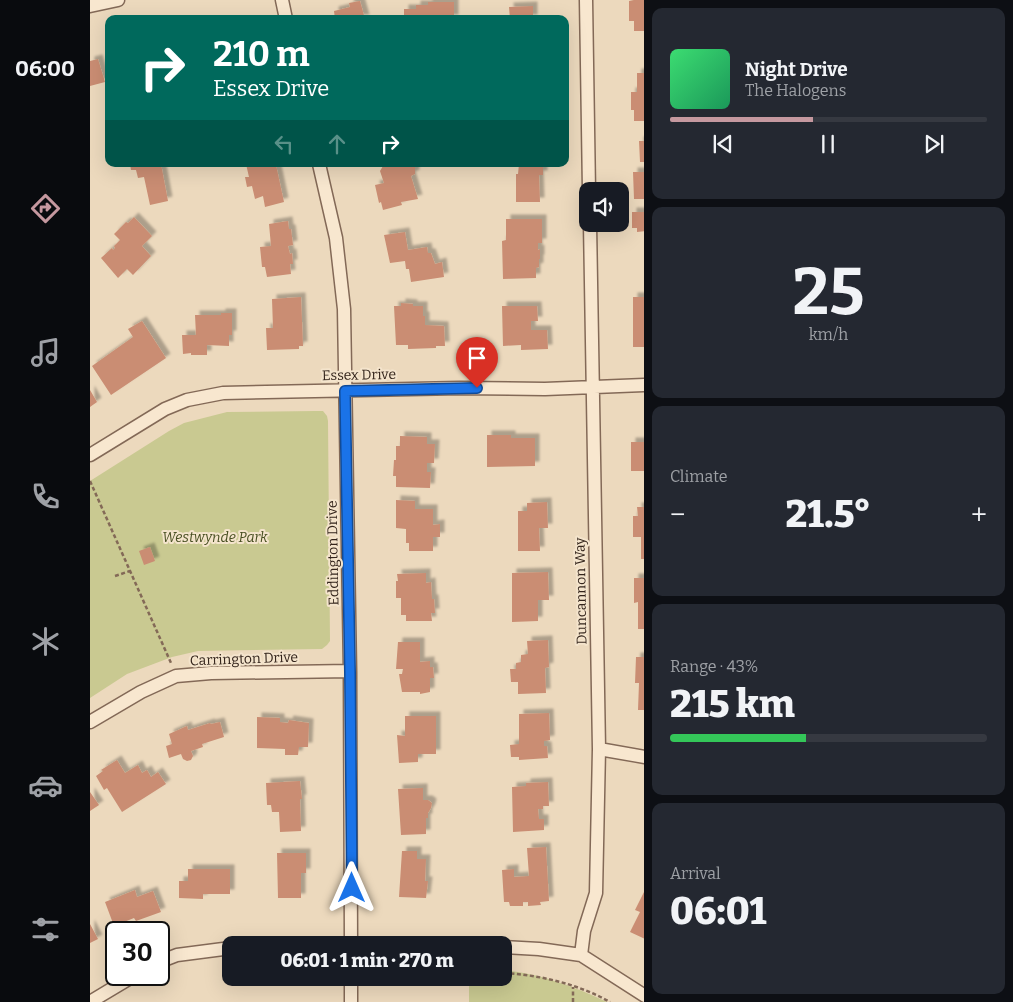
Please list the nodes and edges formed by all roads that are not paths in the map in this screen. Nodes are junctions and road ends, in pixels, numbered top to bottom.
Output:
1 (118, 0) edge
2 (282, 0) edge
3 (586, 0) edge
4 (90, 6) edge
5 (285, 15) edge
6 (320, 167) edge
7 (589, 182) edge
8 (590, 232) edge
9 (644, 384) edge
10 (592, 387) junction
11 (345, 391) junction
12 (90, 454) edge
13 (350, 672) junction
14 (90, 722) edge
15 (599, 749) junction
16 (644, 756) edge
17 (352, 936) edge
18 (512, 947) edge
19 (222, 949) edge
20 (581, 955) junction
21 (170, 958) edge
22 (117, 986) edge
23 (351, 986) edge
24 (644, 996) edge
25 (90, 1002) edge
26 (351, 1002) edge

1 - 4 street
2 - 5 street
3 - 7 street
6 - 11 street, Eddington Drive
8 - 10 street, Duncannon Way
9 - 10 street, Essex Drive
10 - 11 street, Essex Drive
10 - 15 street, Duncannon Way
11 - 12 street, Essex Drive
11 - 13 street, Eddington Drive
13 - 14 street, Carrington Drive
13 - 17 street, Eddington Drive
15 - 16 street
15 - 20 street, Duncannon Way
18 - 20 street
19 - 21 street
20 - 24 street
22 - 25 street
23 - 26 street

